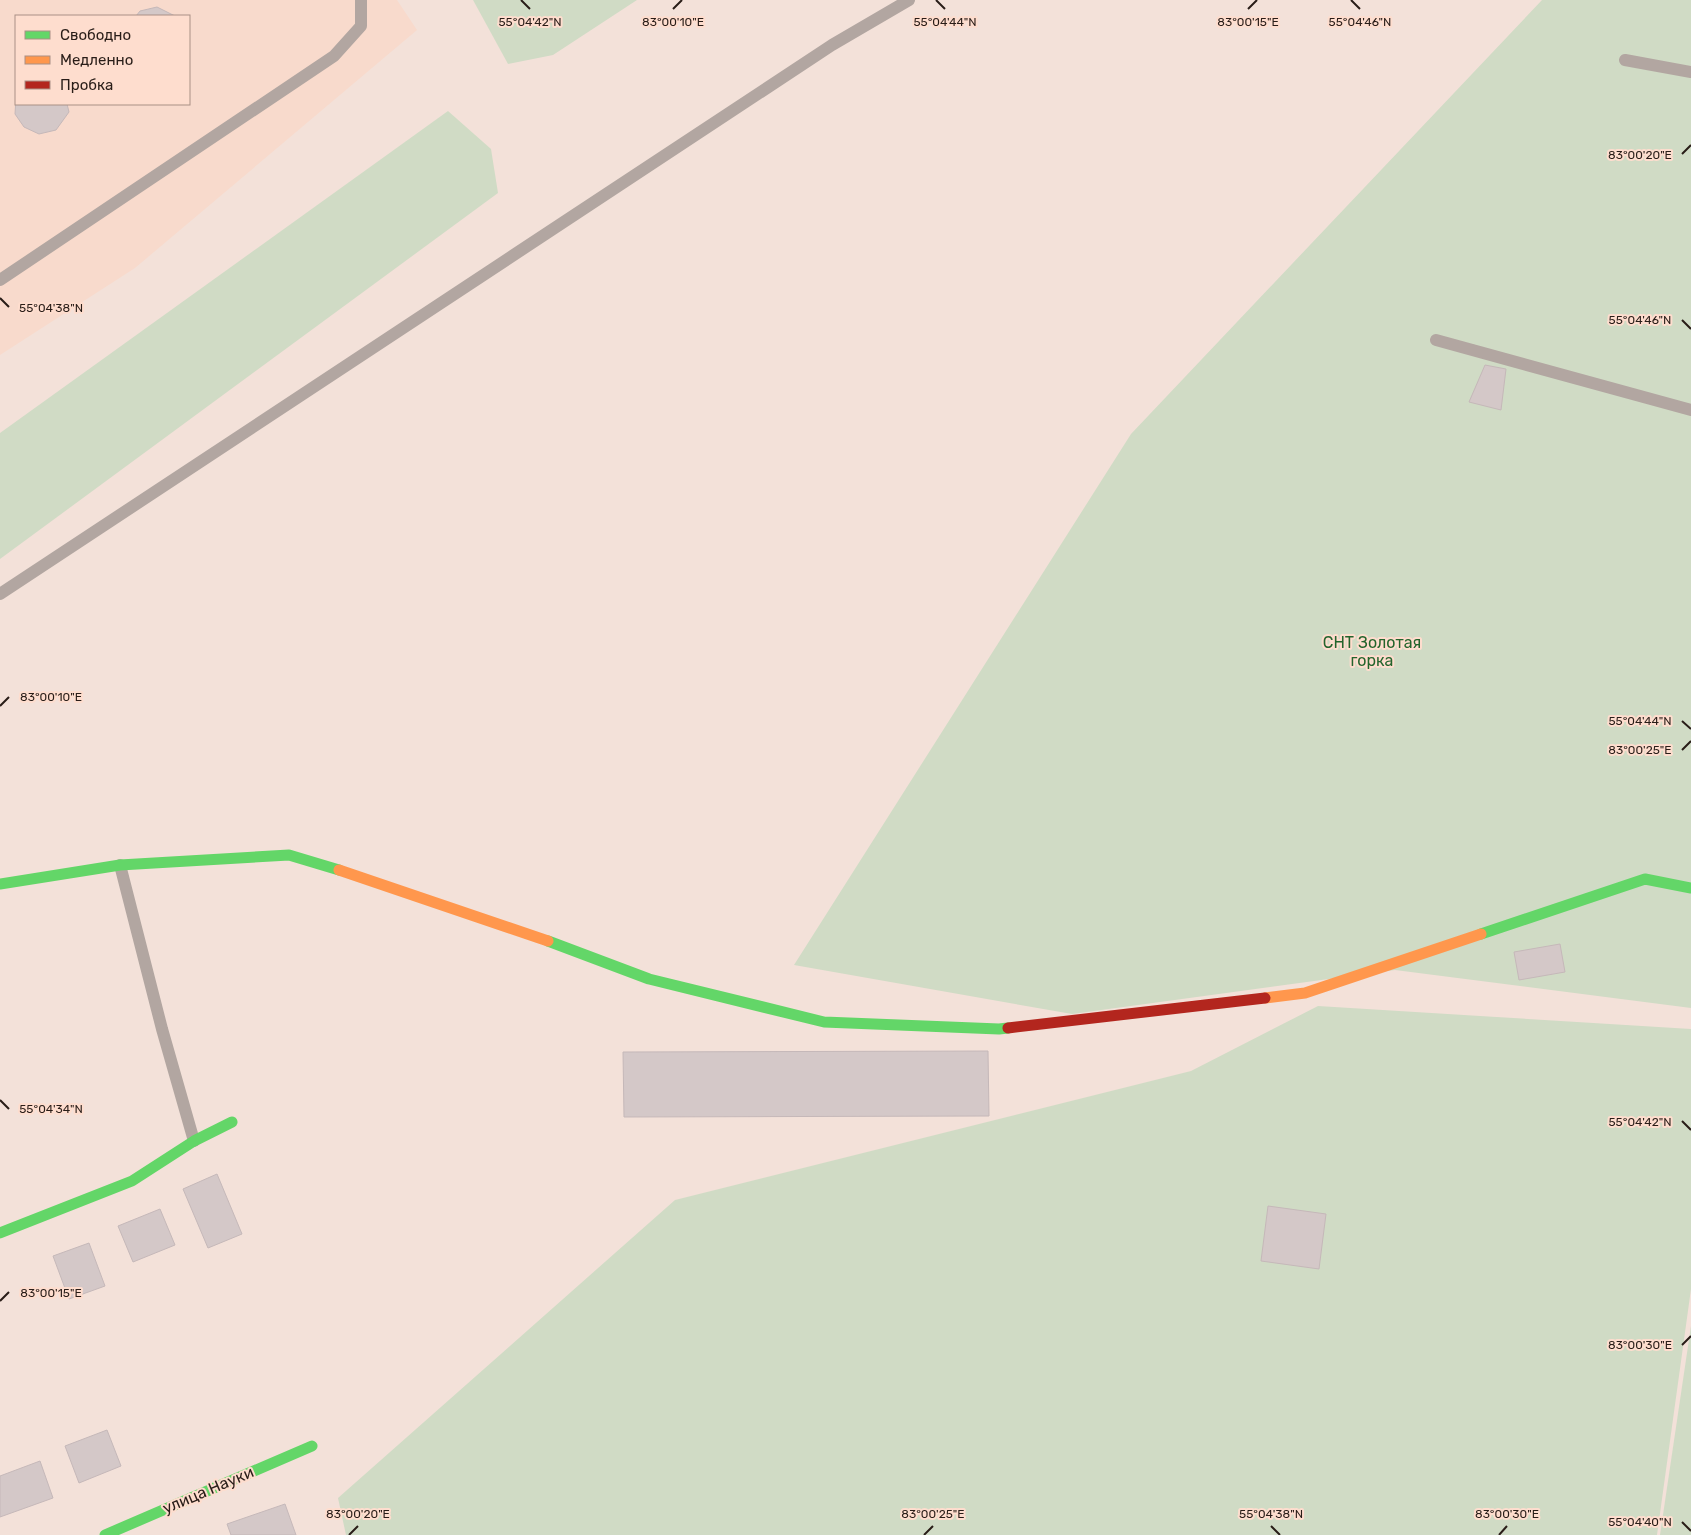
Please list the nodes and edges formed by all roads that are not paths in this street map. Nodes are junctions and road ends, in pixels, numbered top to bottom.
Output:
1 (361, 0) edge
2 (909, 0) edge
3 (1625, 60) dead end
4 (1691, 72) edge
5 (0, 280) edge
6 (1436, 340) dead end
7 (1691, 410) edge
8 (0, 594) edge
9 (120, 865) junction
10 (0, 884) edge
11 (1691, 888) edge
12 (232, 1122) dead end
13 (194, 1141) junction
14 (0, 1233) edge
15 (312, 1446) dead end
16 (105, 1535) edge

1 - 5 lane
2 - 8 lane
3 - 4 lane
6 - 7 lane
9 - 10 street
9 - 11 street
9 - 13 lane
12 - 13 street
13 - 14 street
15 - 16 street, улица Науки

